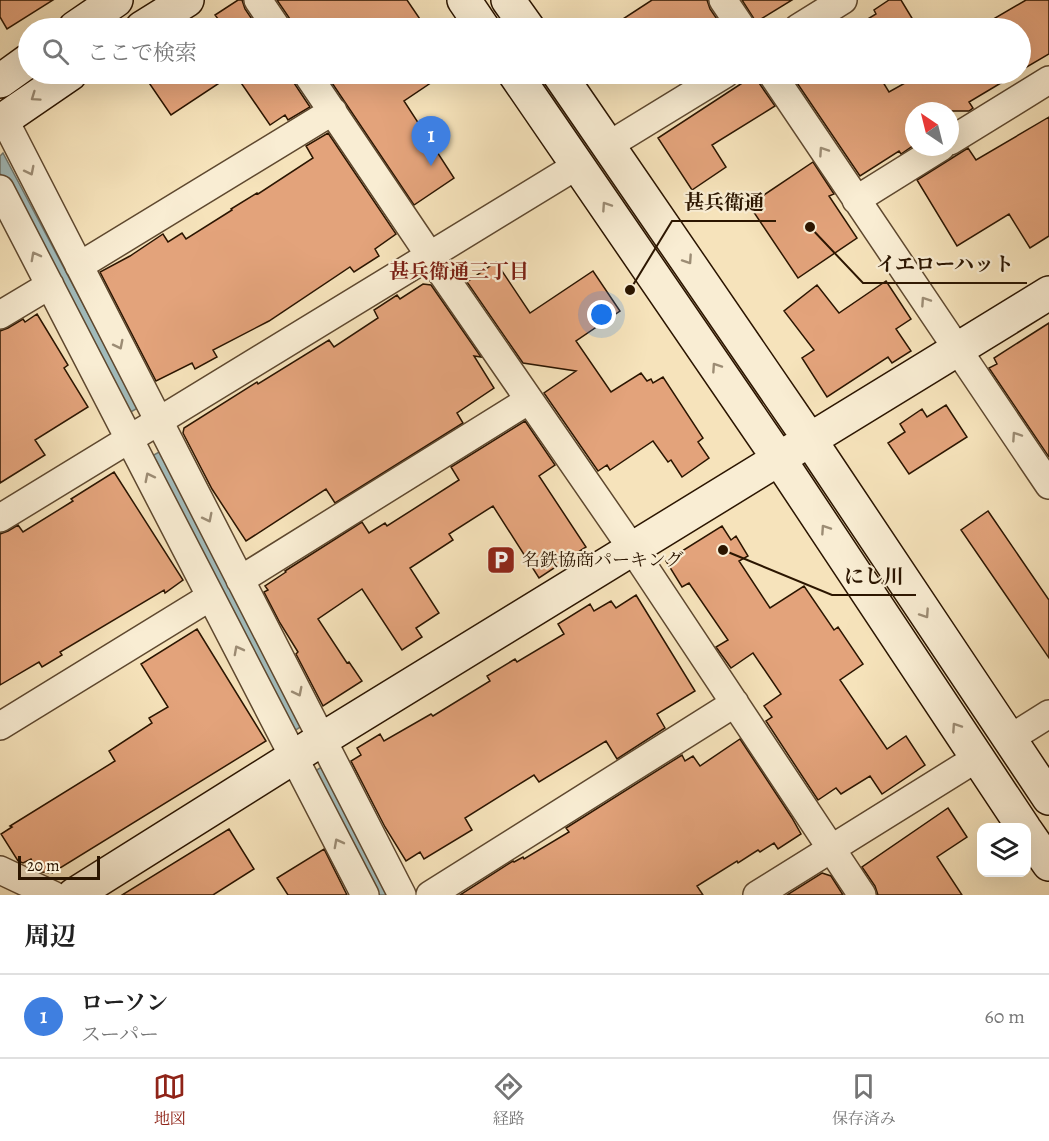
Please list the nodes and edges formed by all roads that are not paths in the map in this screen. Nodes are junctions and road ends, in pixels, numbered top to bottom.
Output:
1 (116, 0) edge
2 (187, 0) edge
3 (258, 0) edge
4 (464, 0) edge
5 (508, 0) edge
6 (723, 0) edge
7 (843, 0) edge
8 (90, 18) edge
9 (157, 18) edge
10 (270, 18) edge
11 (476, 18) edge
12 (521, 18) edge
13 (735, 18) edge
14 (814, 18) edge
15 (18, 68) edge
16 (1049, 80) edge
17 (0, 81) edge
18 (56, 84) edge
19 (314, 84) edge
20 (522, 84) edge
21 (567, 84) edge
22 (709, 84) edge
23 (779, 84) edge
24 (333, 111) junction
25 (2, 121) edge
26 (959, 135) edge
27 (609, 145) junction
28 (927, 156) edge
29 (578, 165) junction
30 (0, 189) edge
31 (856, 200) junction
32 (430, 256) junction
33 (79, 266) junction
34 (50, 285) junction
35 (1049, 293) edge
36 (0, 315) edge
37 (958, 350) junction
38 (529, 400) junction
39 (143, 430) junction
40 (810, 440) junction
41 (779, 459) junction
42 (1049, 485) edge
43 (0, 518) edge
44 (633, 550) junction
45 (240, 580) junction
46 (210, 597) junction
47 (735, 703) junction
48 (1049, 714) edge
49 (0, 726) edge
50 (1009, 739) junction
51 (308, 749) junction
52 (977, 758) junction
53 (1049, 798) edge
54 (1021, 823) edge
55 (1031, 838) edge
56 (831, 849) junction
57 (1049, 864) edge
58 (0, 870) edge
59 (54, 895) edge
60 (74, 895) edge
61 (365, 895) edge
62 (402, 895) edge
63 (430, 895) edge
64 (757, 895) edge
65 (862, 895) edge

1 - 8 street
2 - 9 street
3 - 10 street
4 - 11 street
5 - 12 street
6 - 13 street
7 - 14 street
15 - 17 street
16 - 26 street
18 -> 25 street
19 - 24 street
20 - 29 street
21 - 27 street
22 - 27 street
31 -> 23 street
24 - 32 street
24 - 33 street
25 -> 33 street
27 -> 40 street
28 - 31 street
29 - 32 street
41 -> 29 street
34 -> 30 street
37 -> 31 street
32 - 38 street
32 - 39 street
33 -> 39 street
34 - 36 street
34 - 39 street
35 - 37 street
37 - 40 street
42 -> 37 street
38 - 44 street
38 - 45 street
39 - 43 street
39 -> 45 street
46 -> 39 street
40 - 41 street
40 -> 50 street
41 - 44 street
52 -> 41 street
44 - 47 street
44 - 51 street
45 -> 51 street
46 - 49 street
51 -> 46 street
47 - 56 street
47 - 63 street
48 - 50 street
50 - 53 street
51 - 60 street
61 -> 51 street
51 - 62 street
52 - 54 street
52 - 56 street
55 - 57 street
56 - 64 street
56 - 65 street
58 - 59 street

